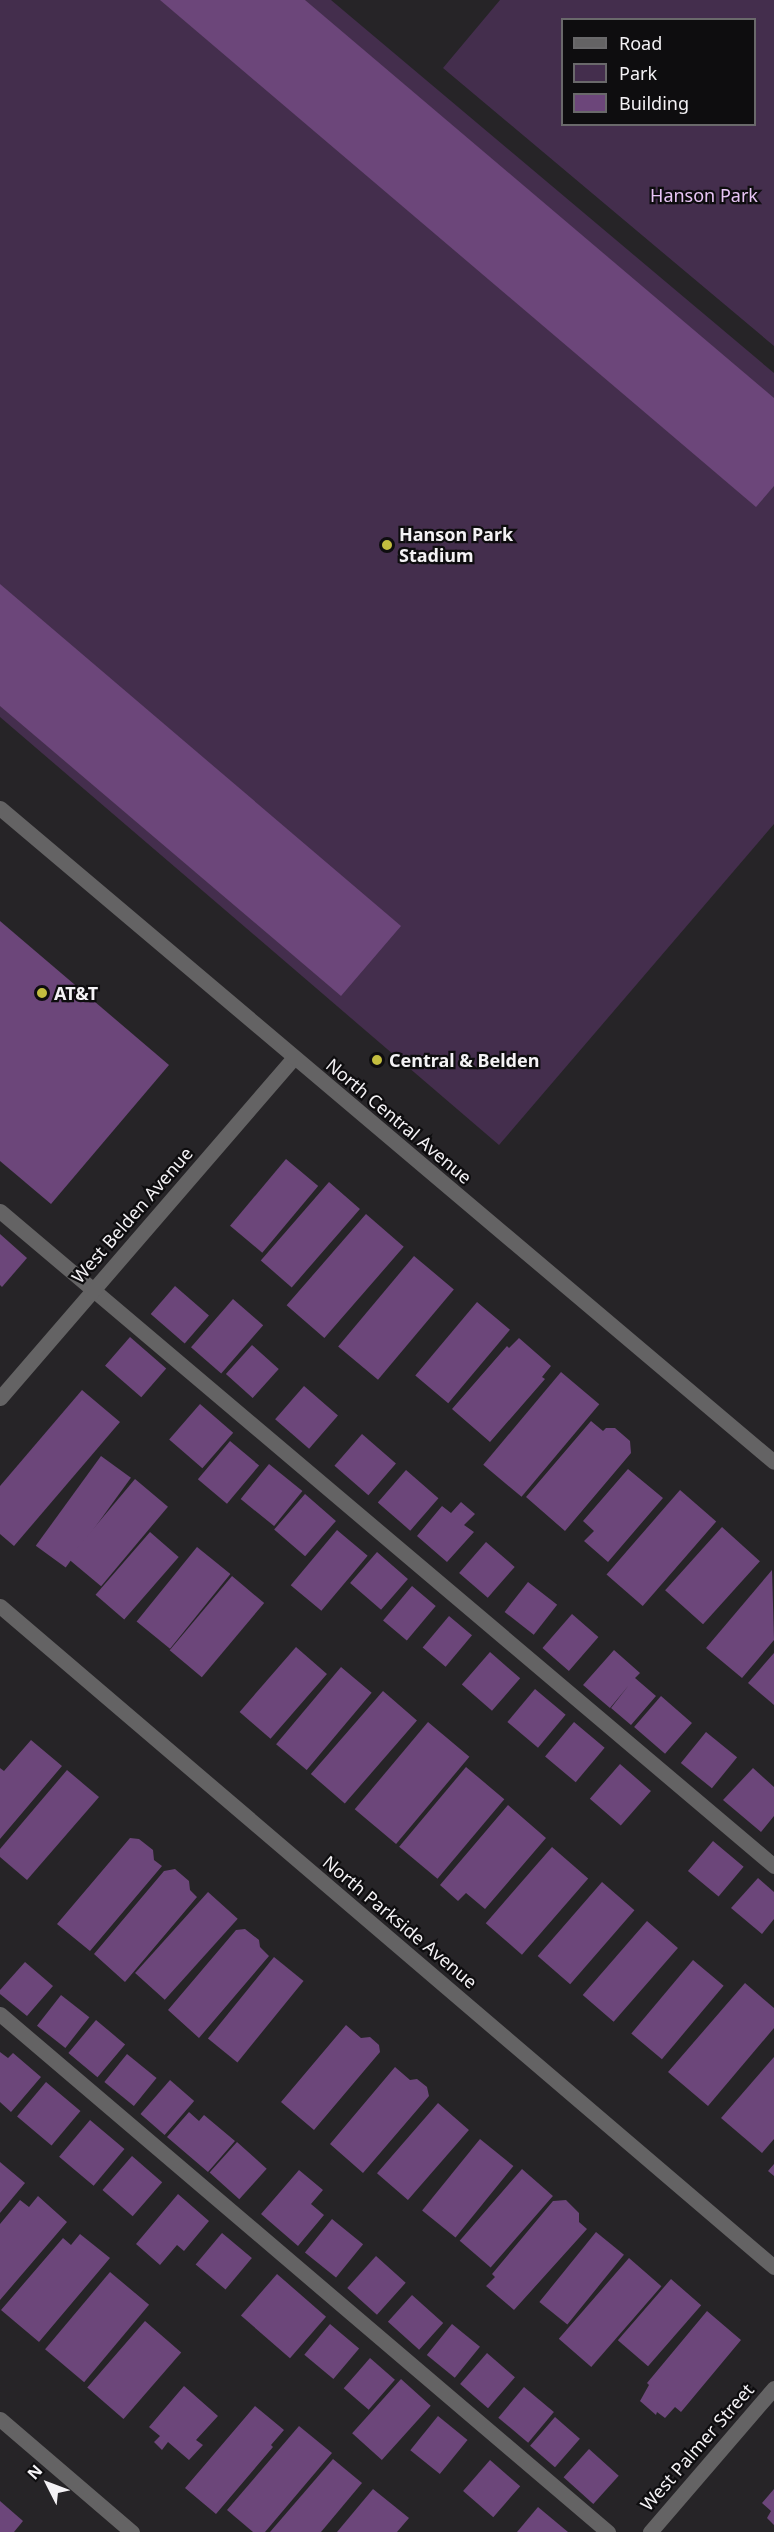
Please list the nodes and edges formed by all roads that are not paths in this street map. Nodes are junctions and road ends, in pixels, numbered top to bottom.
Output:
1 (0, 808) edge
2 (294, 1057) junction
3 (0, 1210) edge
4 (94, 1290) junction
5 (0, 1398) edge
6 (774, 1462) edge
7 (0, 1606) edge
8 (774, 1866) edge
9 (0, 2014) edge
10 (774, 2267) edge
11 (774, 2388) edge
12 (0, 2419) edge
13 (132, 2532) edge
14 (608, 2532) edge
15 (650, 2532) edge

1 - 2 street, North Central Avenue
2 - 4 street, West Belden Avenue
2 - 6 street, North Central Avenue
3 - 4 street
4 - 5 street, West Belden Avenue
4 - 8 street
7 - 10 street, North Parkside Avenue
9 - 14 street
11 - 15 street, West Palmer Street
12 - 13 street

